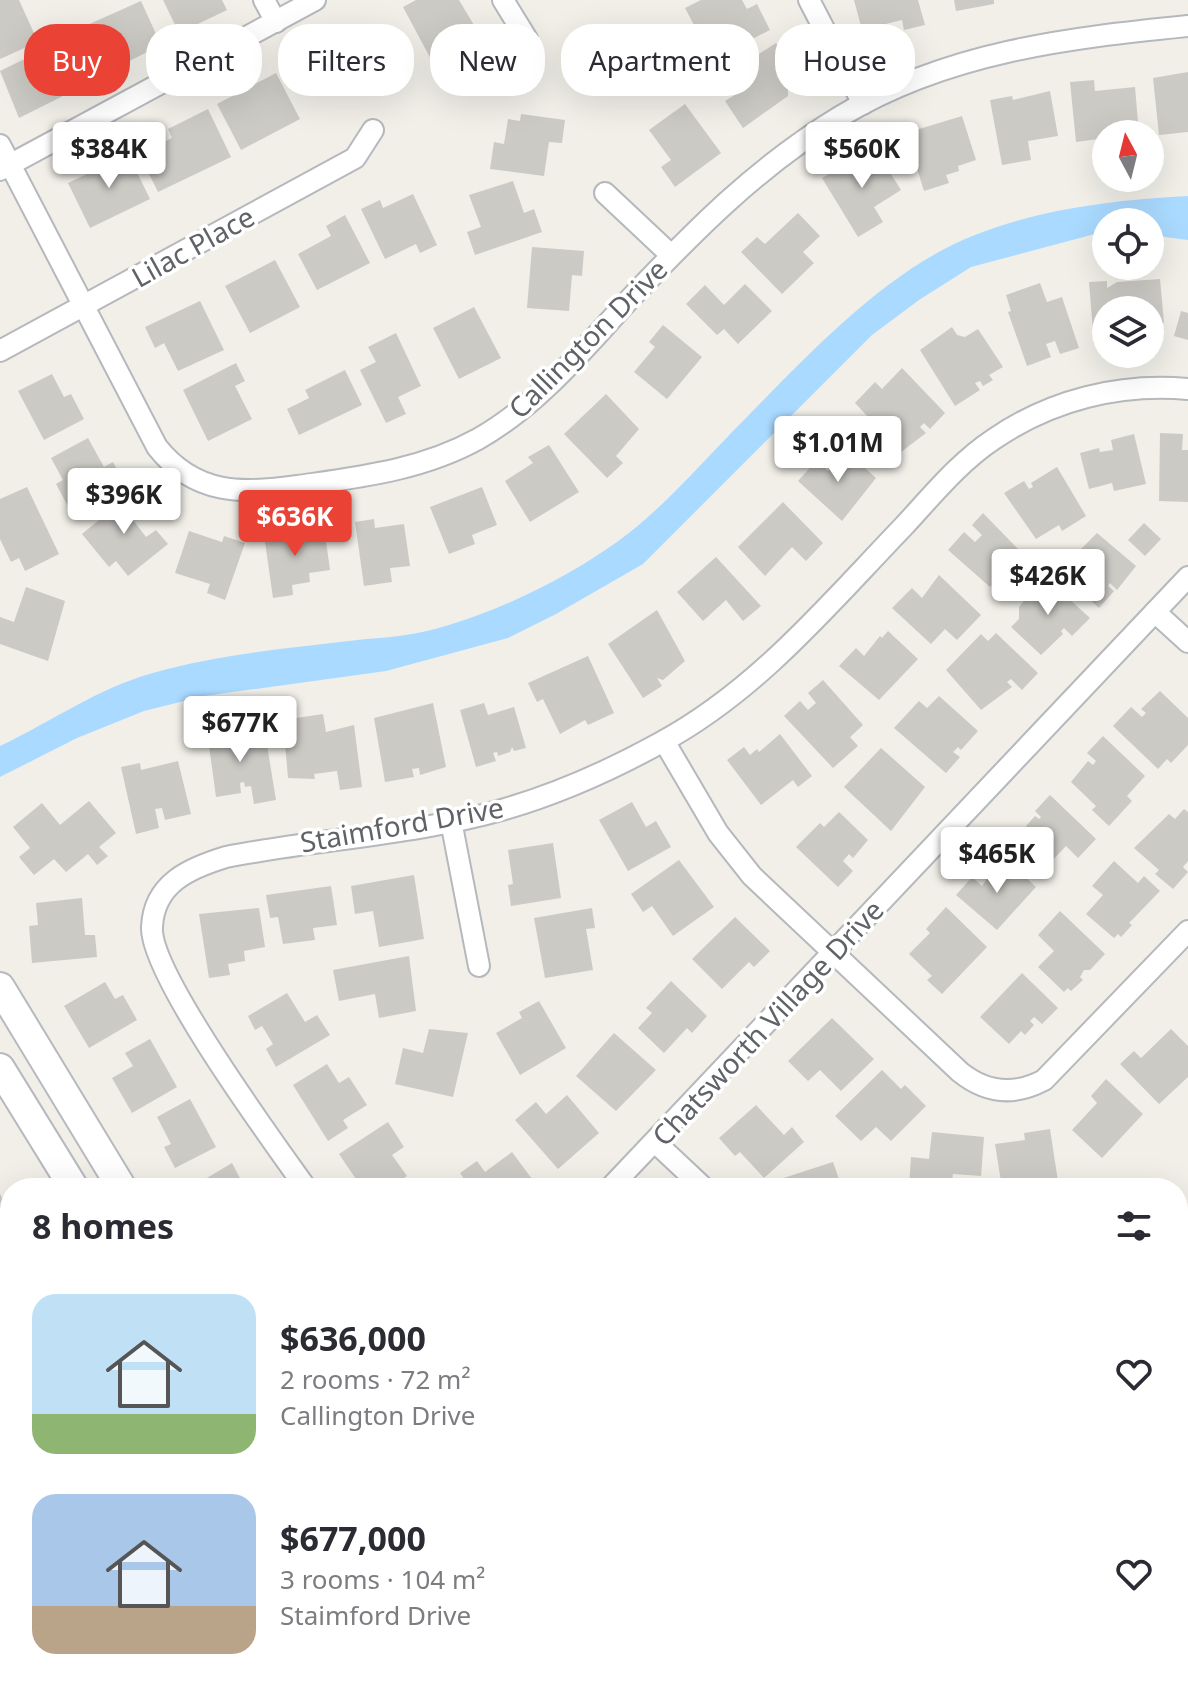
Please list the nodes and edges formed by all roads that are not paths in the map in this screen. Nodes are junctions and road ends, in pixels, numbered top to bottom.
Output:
1 (264, 0) edge
2 (315, 0) edge
3 (503, 0) edge
4 (809, 0) edge
5 (276, 22) junction
6 (518, 24) edge
7 (1188, 26) edge
8 (863, 104) junction
9 (373, 130) dead end
10 (0, 145) edge
11 (5, 167) edge
12 (605, 193) dead end
13 (671, 255) junction
14 (82, 308) junction
15 (0, 351) edge
16 (1188, 389) edge
17 (1188, 577) edge
18 (1155, 612) junction
19 (1188, 642) edge
20 (664, 741) junction
21 (451, 821) junction
22 (1188, 931) edge
23 (834, 954) junction
24 (479, 966) dead end
25 (0, 987) edge
26 (0, 1068) edge
27 (656, 1143) junction
28 (68, 1178) edge
29 (116, 1178) edge
30 (299, 1178) edge
31 (620, 1178) edge
32 (693, 1178) edge

1 - 5 street
2 - 5 street
3 - 6 street
4 - 8 street
5 - 11 street
7 - 8 street, Callington Drive
8 - 13 street, Callington Drive
9 - 14 street, Lilac Place
10 - 11 street, Callington Drive
11 - 14 street, Callington Drive
12 - 13 street
13 - 14 street, Callington Drive
14 - 15 street, Lilac Place
16 - 20 street, Staimford Drive
17 - 18 street, Chatsworth Village Drive
18 - 19 street
18 - 23 street, Chatsworth Village Drive
20 - 21 street, Staimford Drive
20 - 23 street
21 - 24 street
21 - 30 street, Staimford Drive
22 - 23 street
23 - 27 street, Chatsworth Village Drive
25 - 29 street
26 - 28 street
27 - 31 street, Chatsworth Village Drive
27 - 32 street

